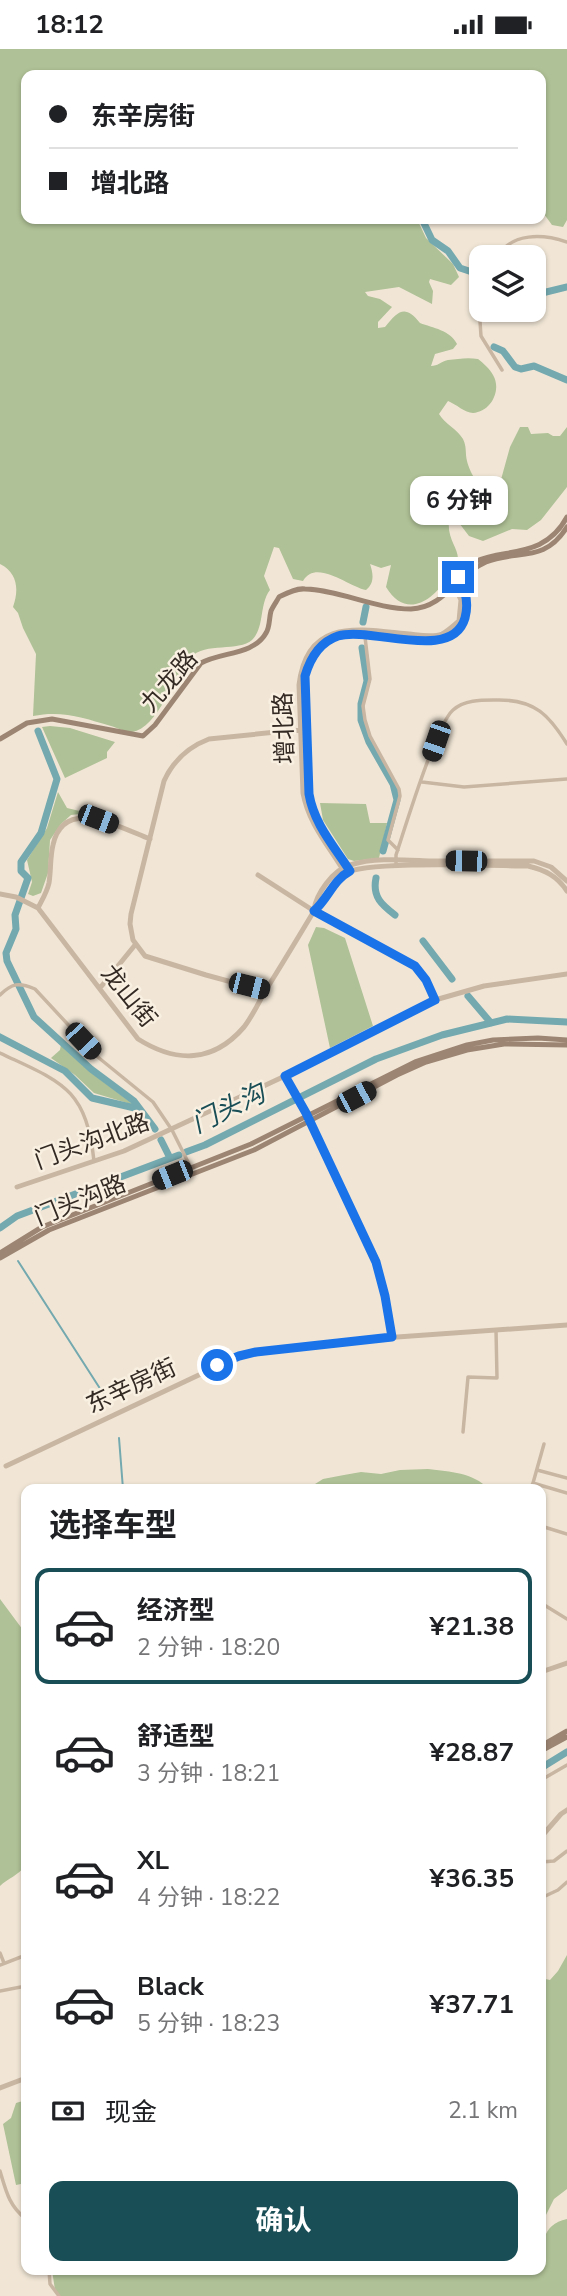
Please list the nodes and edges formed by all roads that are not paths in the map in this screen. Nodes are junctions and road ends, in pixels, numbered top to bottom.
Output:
1 (567, 242) edge
2 (509, 245) edge
3 (480, 322) edge
4 (502, 370) dead end
5 (567, 517) edge
6 (567, 527) edge
7 (459, 579) junction
8 (454, 585) junction
9 (365, 635) junction
10 (304, 730) junction
11 (0, 739) edge
12 (567, 744) edge
13 (567, 779) edge
14 (422, 782) junction
15 (150, 839) junction
16 (398, 850) junction
17 (396, 863) junction
18 (346, 870) junction
19 (258, 875) dead end
20 (562, 875) edge
21 (567, 881) edge
22 (567, 891) edge
23 (0, 894) edge
24 (38, 908) junction
25 (314, 911) junction
26 (135, 945) junction
27 (567, 974) edge
28 (100, 988) junction
29 (265, 991) junction
30 (0, 995) edge
31 (435, 1000) junction
32 (567, 1042) edge
33 (0, 1052) edge
34 (285, 1076) junction
35 (307, 1116) junction
36 (172, 1130) junction
37 (94, 1161) junction
38 (192, 1170) junction
39 (17, 1187) dead end
40 (0, 1256) edge
41 (567, 1325) edge
42 (496, 1330) junction
43 (392, 1337) junction
44 (463, 1432) dead end
45 (544, 1444) dead end
46 (6, 1466) dead end
47 (537, 1470) junction
48 (567, 1478) edge
49 (533, 1483) joint
50 (536, 1484) edge
51 (546, 1487) edge
52 (567, 1493) edge
53 (546, 1527) edge
54 (567, 1534) edge
55 (546, 1606) edge
56 (567, 1619) edge
57 (567, 1663) edge
58 (546, 1670) edge
59 (567, 1731) edge
60 (567, 1737) edge
61 (546, 1746) edge
62 (546, 1747) edge
63 (567, 1765) edge
64 (546, 1777) edge
65 (567, 1810) edge
66 (546, 1831) edge
67 (567, 1851) edge
68 (546, 1862) edge
69 (567, 1882) edge
70 (546, 1896) edge
71 (0, 1952) edge
72 (21, 1957) edge
73 (2, 1964) edge
74 (21, 1987) edge
75 (0, 1991) edge
76 (21, 2080) edge
77 (0, 2088) edge
78 (0, 2171) edge
79 (21, 2215) edge
80 (49, 2275) edge
81 (59, 2296) edge

1 - 2 street
3 - 4 street
5 - 7 main road, 九龙路
6 - 7 main road, 九龙路
7 - 8 main road, 九龙路
7 - 9 street, 增北路
8 - 10 street, 增北路
8 - 11 main road, 九龙路
9 - 10 street, 增北路
9 - 16 street
10 - 15 street
10 - 18 street, 增北路
12 - 14 street
13 - 14 street
14 - 16 street
15 - 24 street
15 - 26 street
16 - 17 street
17 - 18 street
17 - 20 street
18 - 25 street, 龙山街
19 - 25 street
20 - 21 street
20 - 22 street
23 - 24 street, 龙山街
24 - 28 street, 龙山街
25 - 29 street, 龙山街
25 - 31 street
26 - 28 street
26 - 29 street
27 - 31 street, 门头沟北路
28 - 29 street, 龙山街
30 - 36 street
31 - 34 street, 门头沟北路
32 - 35 main road, 门头沟路
33 - 37 street
34 - 35 street
34 - 36 street, 门头沟北路
35 - 38 main road, 门头沟路
35 - 43 street
36 - 37 street, 门头沟北路
36 - 38 street
37 - 39 street, 门头沟北路
38 - 40 main road, 门头沟路
41 - 42 street, 东辛房街
42 - 43 street, 东辛房街
42 - 44 street
43 - 46 street, 东辛房街
45 - 47 street
47 - 48 street
47 - 49 street
49 - 50 street
51 - 52 street
53 - 54 street
55 - 56 street
57 - 58 street
59 - 61 main road
60 - 62 main road
63 - 64 street
65 - 66 street
67 - 68 street
69 - 70 street
71 - 73 street
72 - 73 street
74 - 75 street
76 - 77 street
78 - 79 street
80 - 81 street

